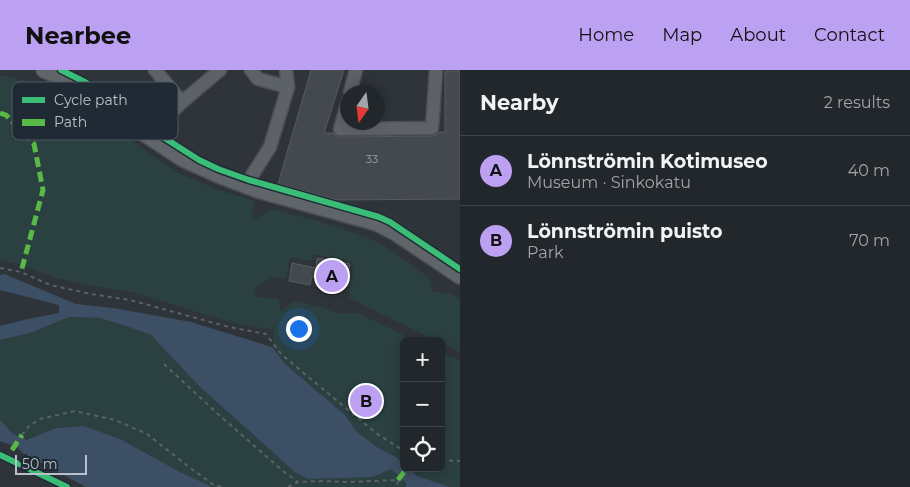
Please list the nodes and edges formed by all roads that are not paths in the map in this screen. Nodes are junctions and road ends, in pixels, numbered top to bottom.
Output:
1 (44, 70) edge
2 (155, 70) edge
3 (220, 70) edge
4 (251, 70) edge
5 (286, 70) edge
6 (356, 70) edge
7 (436, 70) edge
8 (70, 82) edge
9 (165, 82) edge
10 (352, 85) edge
11 (288, 87) junction
12 (178, 97) edge
13 (182, 102) junction
14 (178, 106) edge
15 (385, 129) edge
16 (154, 140) edge
17 (249, 180) dead end
18 (460, 275) edge

1 - 8 main road
2 - 9 lane
3 - 13 lane
4 - 11 lane
5 - 11 lane
6 - 10 lane
7 - 15 lane
11 - 17 lane
12 - 13 lane
13 - 14 lane
16 - 18 main road

